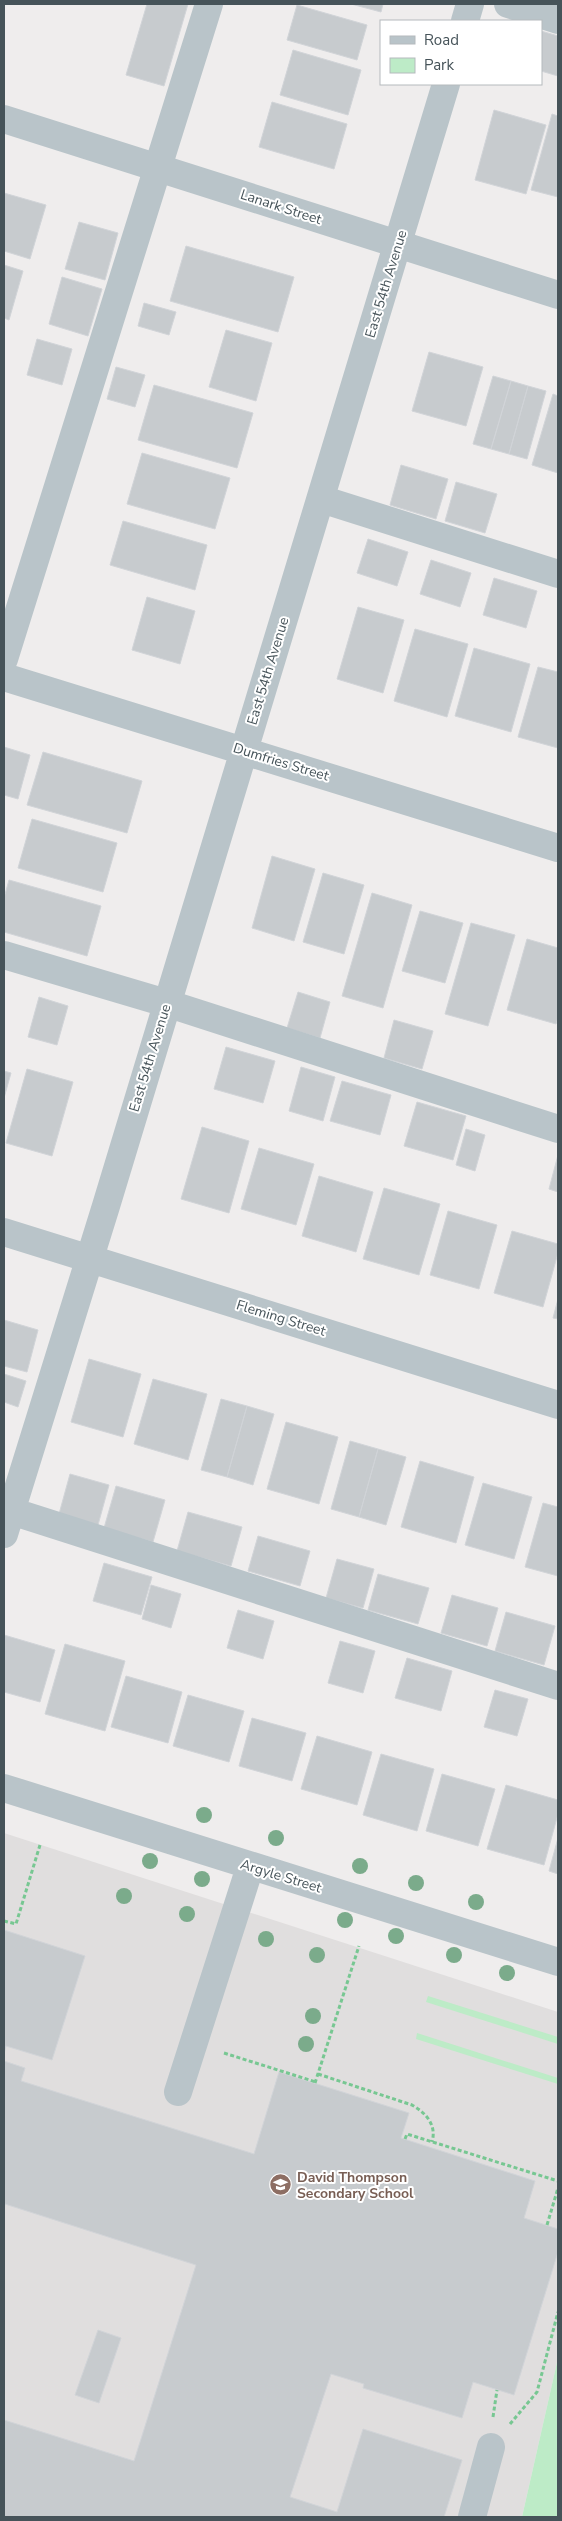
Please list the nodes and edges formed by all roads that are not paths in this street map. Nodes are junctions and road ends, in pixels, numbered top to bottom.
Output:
1 (210, 4) edge
2 (470, 4) edge
3 (508, 4) edge
4 (465, 20) edge
5 (558, 20) edge
6 (446, 85) edge
7 (4, 119) edge
8 (160, 168) junction
9 (398, 245) junction
10 (558, 296) edge
11 (321, 499) junction
12 (558, 574) edge
13 (4, 659) edge
14 (4, 677) edge
15 (243, 750) junction
16 (558, 848) edge
17 (4, 955) edge
18 (166, 1003) junction
19 (558, 1128) edge
20 (4, 1232) edge
21 (90, 1258) junction
22 (558, 1405) edge
23 (7, 1522) edge
24 (558, 1686) edge
25 (4, 1788) edge
26 (250, 1867) junction
27 (558, 1962) edge
28 (178, 2092) dead end
29 (491, 2447) road end
30 (472, 2517) edge

1 - 8 street
2 - 4 street
3 - 5 street
6 - 9 street, East 54th Avenue
7 - 8 street, Lanark Street
8 - 9 street, Lanark Street
8 - 13 street
9 - 10 street, Lanark Street
9 - 11 street, East 54th Avenue
11 - 12 street
11 - 15 street, East 54th Avenue
14 - 15 street, Dumfries Street
15 - 16 street, Dumfries Street
15 - 18 street, East 54th Avenue
17 - 18 street
18 - 19 street
18 - 21 street, East 54th Avenue
20 - 21 street, Fleming Street
21 - 22 street, Fleming Street
21 - 23 street, East 54th Avenue
23 - 24 street
25 - 26 street, Argyle Street
26 - 27 street, Argyle Street
26 - 28 street
29 - 30 street

